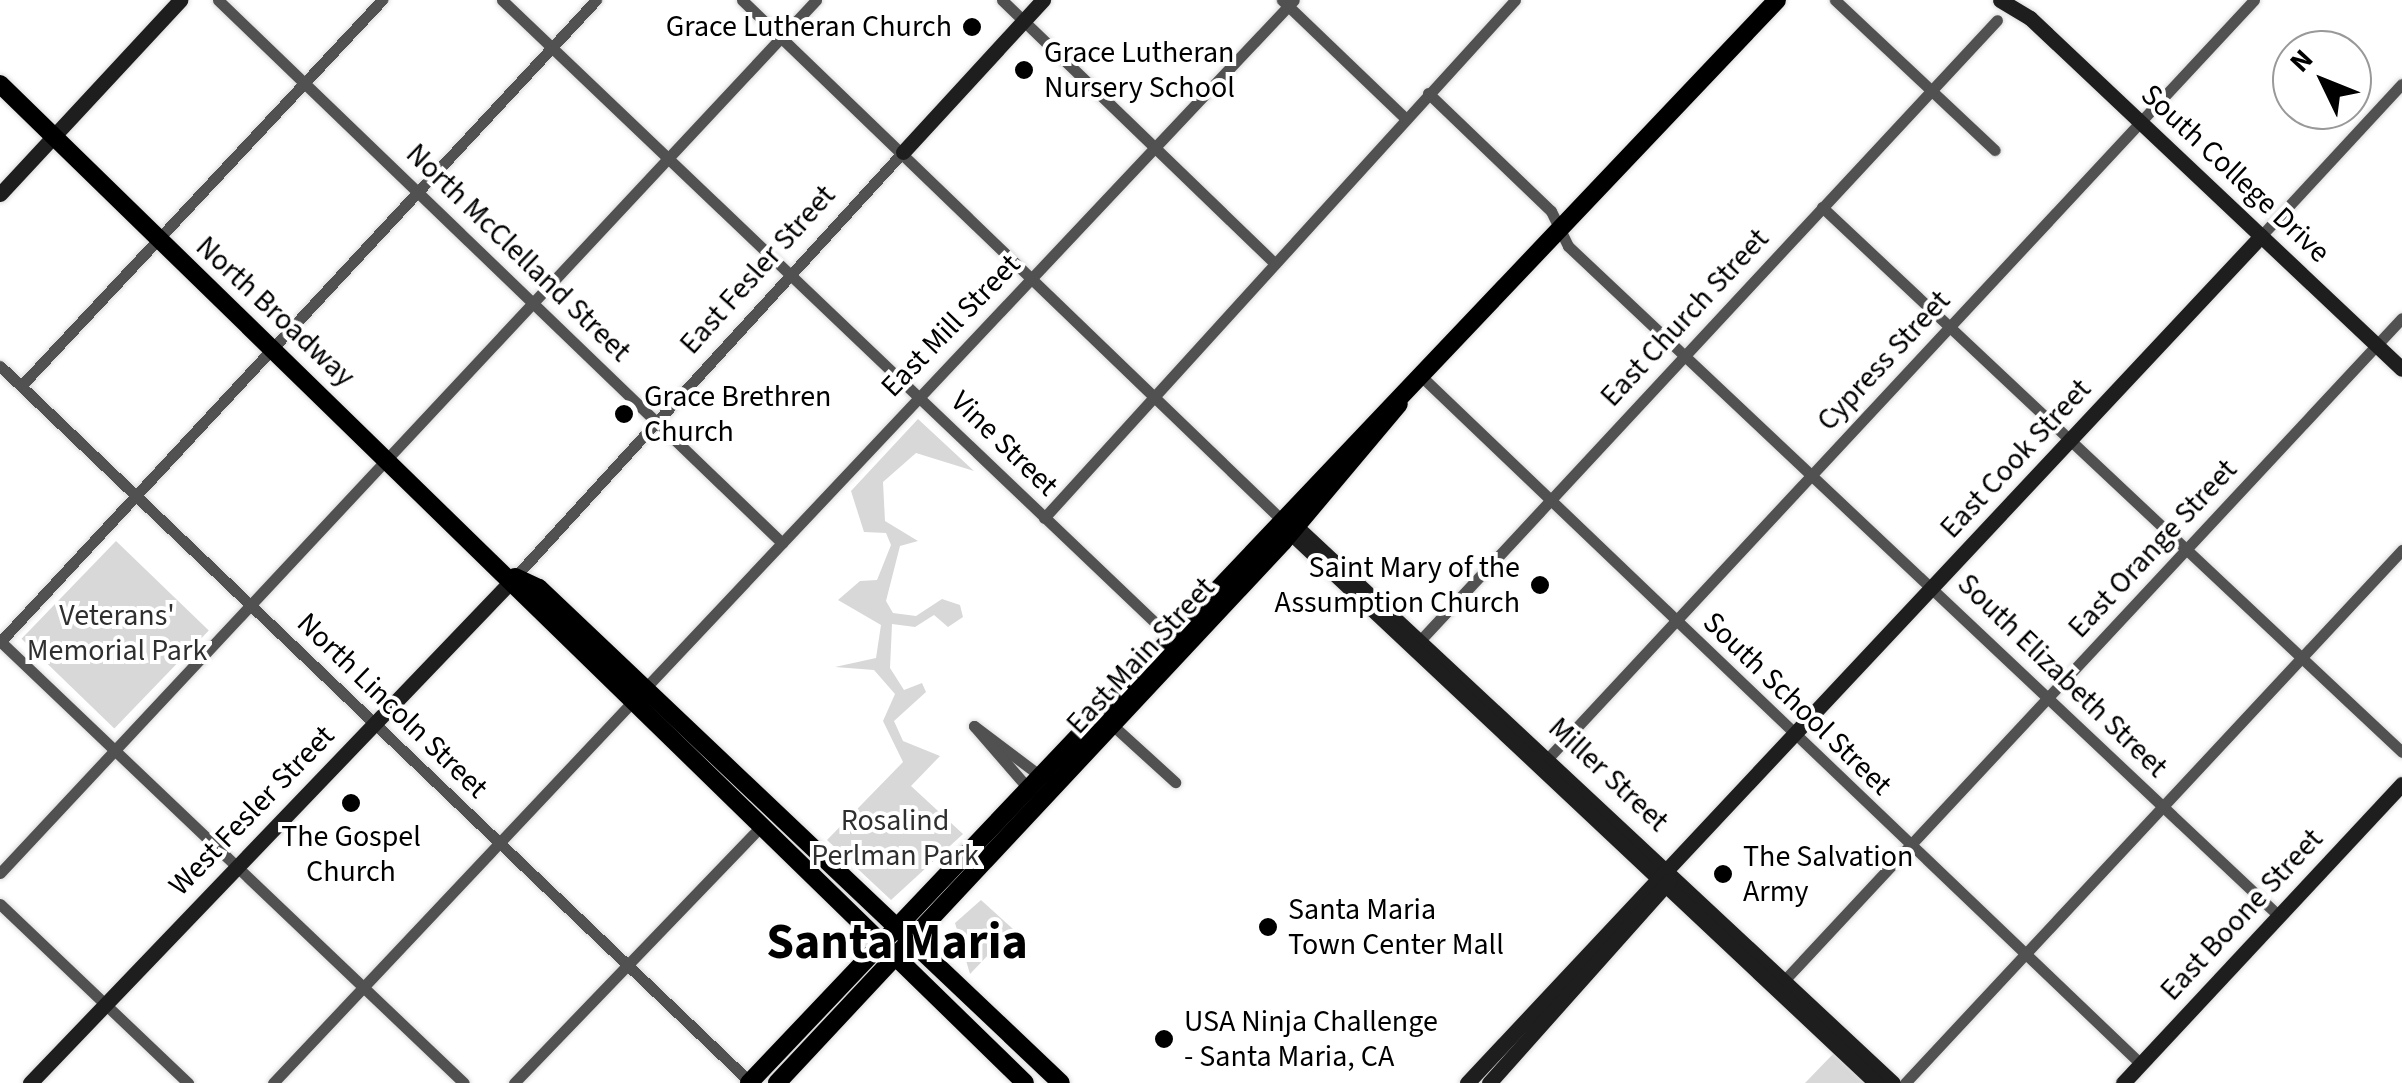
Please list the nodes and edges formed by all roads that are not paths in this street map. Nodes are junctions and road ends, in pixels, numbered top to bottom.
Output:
1 (180, 0) edge
2 (218, 0) edge
3 (382, 0) edge
4 (502, 0) edge
5 (596, 0) edge
6 (742, 0) edge
7 (816, 0) edge
8 (1002, 0) edge
9 (1043, 0) edge
10 (1515, 0) edge
11 (1777, 0) edge
12 (1835, 0) edge
13 (2000, 0) edge
14 (2022, 0) edge
15 (2254, 0) edge
16 (1288, 2) edge
17 (2030, 18) junction
18 (1997, 20) dead end
19 (1024, 21) junction
20 (781, 38) junction
21 (552, 48) junction
22 (0, 84) edge
23 (305, 84) junction
24 (2402, 84) edge
25 (1931, 90) junction
26 (1428, 94) junction
27 (1405, 118) junction
28 (2140, 122) junction
29 (54, 136) junction
30 (1995, 150) dead end
31 (1157, 151) junction
32 (903, 152) junction
33 (670, 161) junction
34 (0, 194) edge
35 (422, 194) junction
36 (1822, 208) junction
37 (1560, 225) junction
38 (2261, 236) junction
39 (160, 241) junction
40 (1274, 262) junction
41 (791, 276) junction
42 (1032, 278) junction
43 (537, 305) junction
44 (2402, 318) edge
45 (1949, 327) junction
46 (2376, 345) junction
47 (276, 351) junction
48 (1686, 353) junction
49 (0, 366) edge
50 (2402, 369) edge
51 (1422, 377) junction
52 (21, 386) junction
53 (1156, 394) junction
54 (917, 396) junction
55 (1401, 399) junction
56 (657, 422) junction
57 (2070, 441) junction
58 (392, 462) junction
59 (1813, 474) junction
60 (137, 497) junction
61 (1549, 502) junction
62 (1280, 514) junction
63 (1044, 518) junction
64 (1294, 529) junction
65 (782, 544) junction
66 (2186, 549) junction
67 (2402, 550) edge
68 (514, 578) junction
69 (1934, 588) junction
70 (253, 608) junction
71 (1675, 622) junction
72 (1167, 634) junction
73 (0, 642) edge
74 (1417, 644) junction
75 (2302, 658) junction
76 (647, 690) junction
77 (2048, 697) junction
78 (632, 706) junction
79 (1097, 711) junction
80 (374, 723) junction
81 (1114, 726) junction
82 (1796, 737) junction
83 (116, 751) junction
84 (2402, 752) edge
85 (1550, 756) junction
86 (1032, 781) junction
87 (1175, 782) dead end
88 (2402, 784) edge
89 (2163, 806) junction
90 (759, 828) junction
91 (502, 845) junction
92 (1910, 846) junction
93 (237, 867) junction
94 (0, 874) edge
95 (1665, 879) junction
96 (0, 904) edge
97 (2279, 916) junction
98 (896, 928) junction
99 (912, 943) junction
100 (880, 945) junction
101 (2025, 955) junction
102 (894, 960) junction
103 (629, 966) junction
104 (1780, 984) junction
105 (364, 988) junction
106 (105, 1004) junction
107 (1543, 1012) junction
108 (2140, 1064) junction
109 (30, 1083) edge
110 (188, 1083) edge
111 (272, 1083) edge
112 (464, 1083) edge
113 (514, 1083) edge
114 (754, 1083) edge
115 (777, 1083) edge
116 (1025, 1083) edge
117 (1061, 1083) edge
118 (1466, 1083) edge
119 (1489, 1083) edge
120 (1876, 1083) edge
121 (1893, 1083) edge
122 (1906, 1083) edge
123 (2123, 1083) edge

1 - 29 street
2 - 23 street, North McClelland Street
3 - 23 street
4 - 21 street, Vine Street
5 - 21 street
6 - 20 street
7 - 20 street
8 - 19 street
9 - 19 street, East Fesler Street
10 - 26 street
11 - 37 main road, East Main Street
12 - 25 street
13 - 17 street, South College Drive
14 - 17 street, South College Drive
15 - 28 street, Cypress Street
16 - 27 street
16 - 31 street, East Mill Street
17 - 28 street, South College Drive
18 - 25 street, East Church Street
19 - 31 street
19 - 32 street, East Fesler Street
20 - 32 street
20 - 33 street
21 - 33 street, Vine Street
21 - 35 street
22 - 29 main road, North Broadway
23 - 35 street, North McClelland Street
23 - 39 street
24 - 38 street, East Cook Street
25 - 30 street
25 - 36 street, East Church Street
26 - 27 street
26 - 37 street, South Elizabeth Street
27 - 40 street
28 - 38 street, South College Drive
28 - 45 street, Cypress Street
29 - 34 street
29 - 39 main road, North Broadway
31 - 40 street
31 - 42 street, East Mill Street
32 - 41 street, East Fesler Street
32 - 42 street
33 - 41 street, Vine Street
33 - 43 street
35 - 43 street, North McClelland Street
35 - 47 street
36 - 45 street
36 - 48 street, East Church Street
37 - 48 street, South Elizabeth Street
37 - 51 main road, East Main Street
38 - 46 street, South College Drive
38 - 57 street, East Cook Street
39 - 47 main road, North Broadway
39 - 52 street
40 - 53 street
41 - 54 street, Vine Street
41 - 56 street, East Fesler Street
42 - 53 street
42 - 54 street, East Mill Street
43 - 56 street, North McClelland Street
43 - 58 street
44 - 46 street, East Orange Street
45 - 57 street
45 - 59 street, Cypress Street
46 - 50 street, South College Drive
46 - 66 street, East Orange Street
47 - 58 main road, North Broadway
47 - 60 street
48 - 59 street, South Elizabeth Street
48 - 61 street, East Church Street
49 - 52 street, North Lincoln Street
51 - 55 main road, East Main Street
51 - 61 street, South School Street
52 - 60 street, North Lincoln Street
53 - 62 street
53 - 63 street
54 - 63 street, Vine Street
54 - 65 street, East Mill Street
55 - 62 main road, East Main Street
55 - 64 main road, East Main Street
56 - 65 street, North McClelland Street
56 - 68 street, East Fesler Street
57 - 66 street
57 - 69 street, East Cook Street
58 - 68 main road, North Broadway
58 - 70 street
59 - 69 street, South Elizabeth Street
59 - 71 street, Cypress Street
60 - 70 street, North Lincoln Street
60 - 73 street
61 - 71 street, South School Street
61 - 74 street, East Church Street
62 - 64 street, Miller Street
62 - 72 main road, East Main Street
63 - 72 street, Vine Street
64 - 74 street, Miller Street
64 - 81 main road, East Main Street
65 - 76 street, East Mill Street
66 - 75 street
66 - 77 street, East Orange Street
67 - 75 street
68 - 76 main road, North Broadway
68 - 78 main road, North Broadway
68 - 80 street, West Fesler Street
69 - 77 street, South Elizabeth Street
69 - 82 street, East Cook Street
70 - 80 street, North Lincoln Street
70 - 83 street
71 - 82 street, South School Street
71 - 85 street, Cypress Street
72 - 79 main road, East Main Street
73 - 83 street
74 - 85 street, Miller Street
74 - 95 street, Miller Street
75 - 84 street
75 - 89 street
76 - 78 street, East Mill Street
76 - 98 main road, North Broadway
77 - 89 street, South Elizabeth Street
77 - 92 street, East Orange Street
78 - 90 main road, North Broadway
78 - 91 street, East Mill Street
79 - 81 street
79 - 86 main road, East Main Street
80 - 91 street, North Lincoln Street
80 - 93 street, West Fesler Street
81 - 87 street
81 - 99 main road, East Main Street
82 - 92 street, South School Street
82 - 95 street, East Cook Street
83 - 93 street
83 - 94 street
85 - 95 street, Miller Street
86 - 86 street
86 - 98 main road, East Main Street
88 - 97 street, East Boone Street
89 - 97 street, South Elizabeth Street
89 - 101 street
90 - 100 main road, North Broadway
90 - 103 street
91 - 103 street, North Lincoln Street
91 - 105 street, East Mill Street
92 - 101 street, South School Street
92 - 104 street, East Orange Street
93 - 105 street
93 - 106 street, West Fesler Street
95 - 104 street, Miller Street
95 - 107 street, East Cook Street
96 - 106 street
97 - 108 street, East Boone Street
98 - 99 main road, North Broadway
98 - 100 main road, East Main Street
99 - 102 main road, East Main Street
99 - 117 main road, North Broadway
100 - 102 main road, North Broadway
100 - 114 main road, East Main Street
101 - 108 street, South School Street
101 - 122 street
102 - 115 main road, East Main Street
102 - 116 main road, North Broadway
103 - 113 street
103 - 114 street, North Lincoln Street
104 - 120 street, Miller Street
104 - 121 street, Miller Street
105 - 111 street, East Mill Street
105 - 112 street
106 - 109 street, West Fesler Street
106 - 110 street
107 - 118 street, East Cook Street
107 - 119 street, East Cook Street
108 - 123 street, East Boone Street

